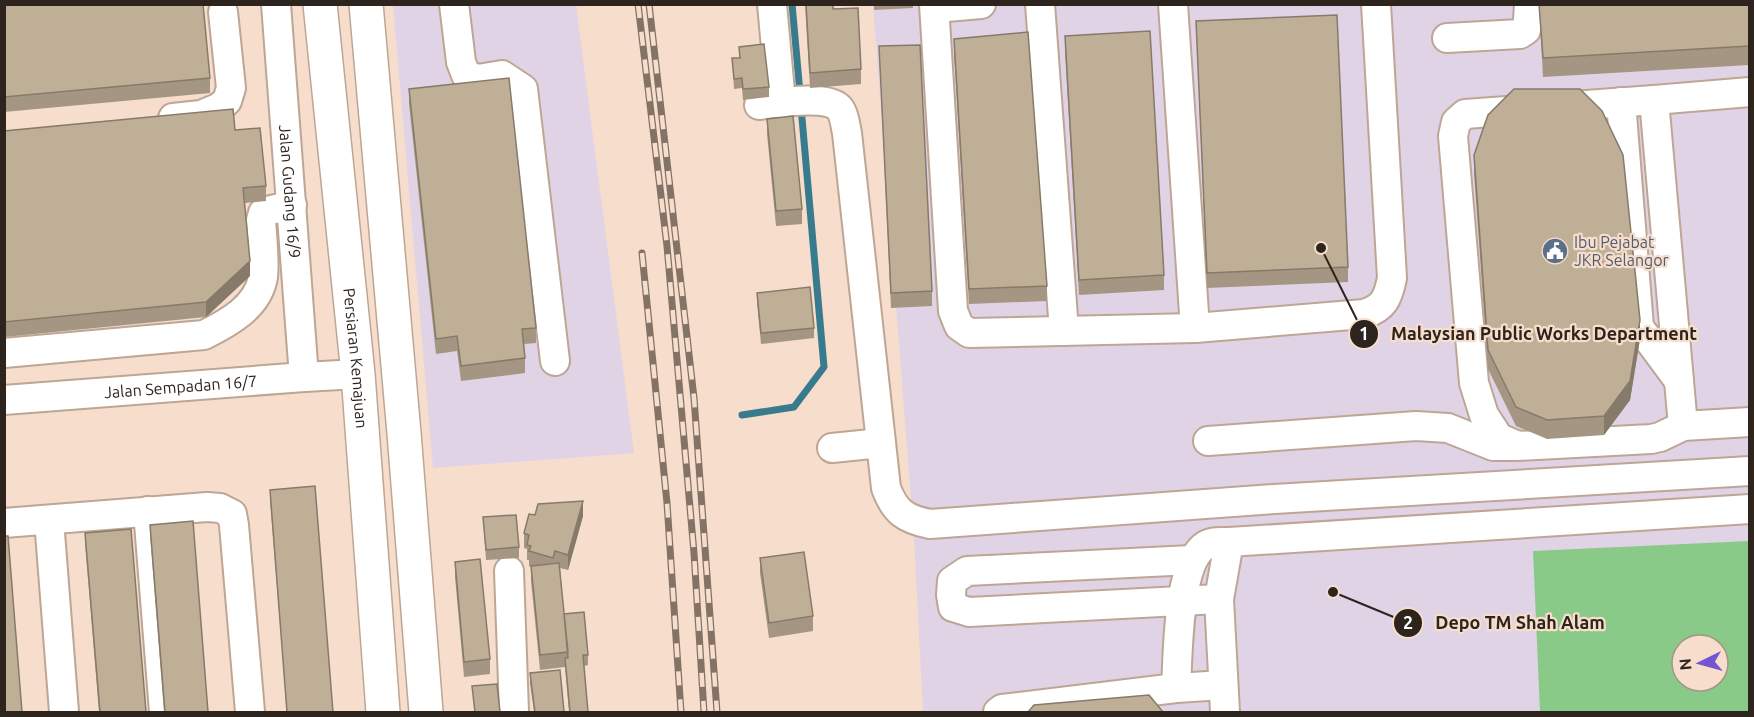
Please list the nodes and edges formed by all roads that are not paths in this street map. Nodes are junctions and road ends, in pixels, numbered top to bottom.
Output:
1 (276, 4) edge
2 (320, 4) edge
3 (366, 4) edge
4 (454, 4) edge
5 (772, 4) edge
6 (981, 4) edge
7 (1040, 4) edge
8 (1173, 4) edge
9 (1376, 4) edge
10 (1528, 4) edge
11 (934, 6) edge
12 (223, 12) dead end
13 (1447, 38) dead end
14 (1749, 92) edge
15 (1654, 99) junction
16 (1621, 102) junction
17 (143, 121) edge
18 (292, 205) junction
19 (1195, 328) junction
20 (1064, 331) junction
21 (4, 353) edge
22 (555, 360) dead end
23 (358, 374) junction
24 (304, 377) junction
25 (1679, 381) junction
26 (4, 400) edge
27 (1749, 422) edge
28 (1683, 426) junction
29 (1208, 441) dead end
30 (881, 443) junction
31 (1518, 446) junction
32 (832, 448) dead end
33 (1749, 471) edge
34 (1749, 509) edge
35 (148, 512) junction
36 (49, 520) junction
37 (4, 523) edge
38 (1229, 542) junction
39 (1192, 560) junction
40 (509, 571) dead end
41 (1219, 599) junction
42 (1182, 601) junction
43 (1176, 688) junction
44 (1224, 699) edge
45 (64, 712) edge
46 (164, 712) edge
47 (250, 712) edge
48 (383, 712) edge
49 (426, 712) edge
50 (514, 712) edge
51 (998, 712) edge

1 - 18 street, Jalan Gudang 16/9
2 - 23 main road, Persiaran Kemajuan
3 - 49 main road
4 - 22 street
5 - 30 street
6 - 11 street
7 - 20 street
8 - 19 street
9 - 19 street
10 - 13 street
11 - 20 street
12 - 17 street
14 - 15 street
15 - 16 street
15 - 25 street
16 - 25 street
16 - 31 street
18 - 21 street
18 - 24 street, Jalan Gudang 16/9
19 - 20 street
23 - 24 street, Jalan Sempadan 16/7
23 - 48 main road, Persiaran Kemajuan
24 - 26 street, Jalan Sempadan 16/7
25 - 28 street
27 - 28 street
28 - 31 street
29 - 31 street
30 - 32 street
30 - 33 street
34 - 38 street
35 - 36 street
35 - 46 street
35 - 47 street
36 - 37 street
36 - 45 street
38 - 39 street
38 - 41 street
39 - 42 street
39 - 42 street
40 - 50 street
41 - 42 street
41 - 44 street
42 - 43 street
43 - 44 street
43 - 51 street

